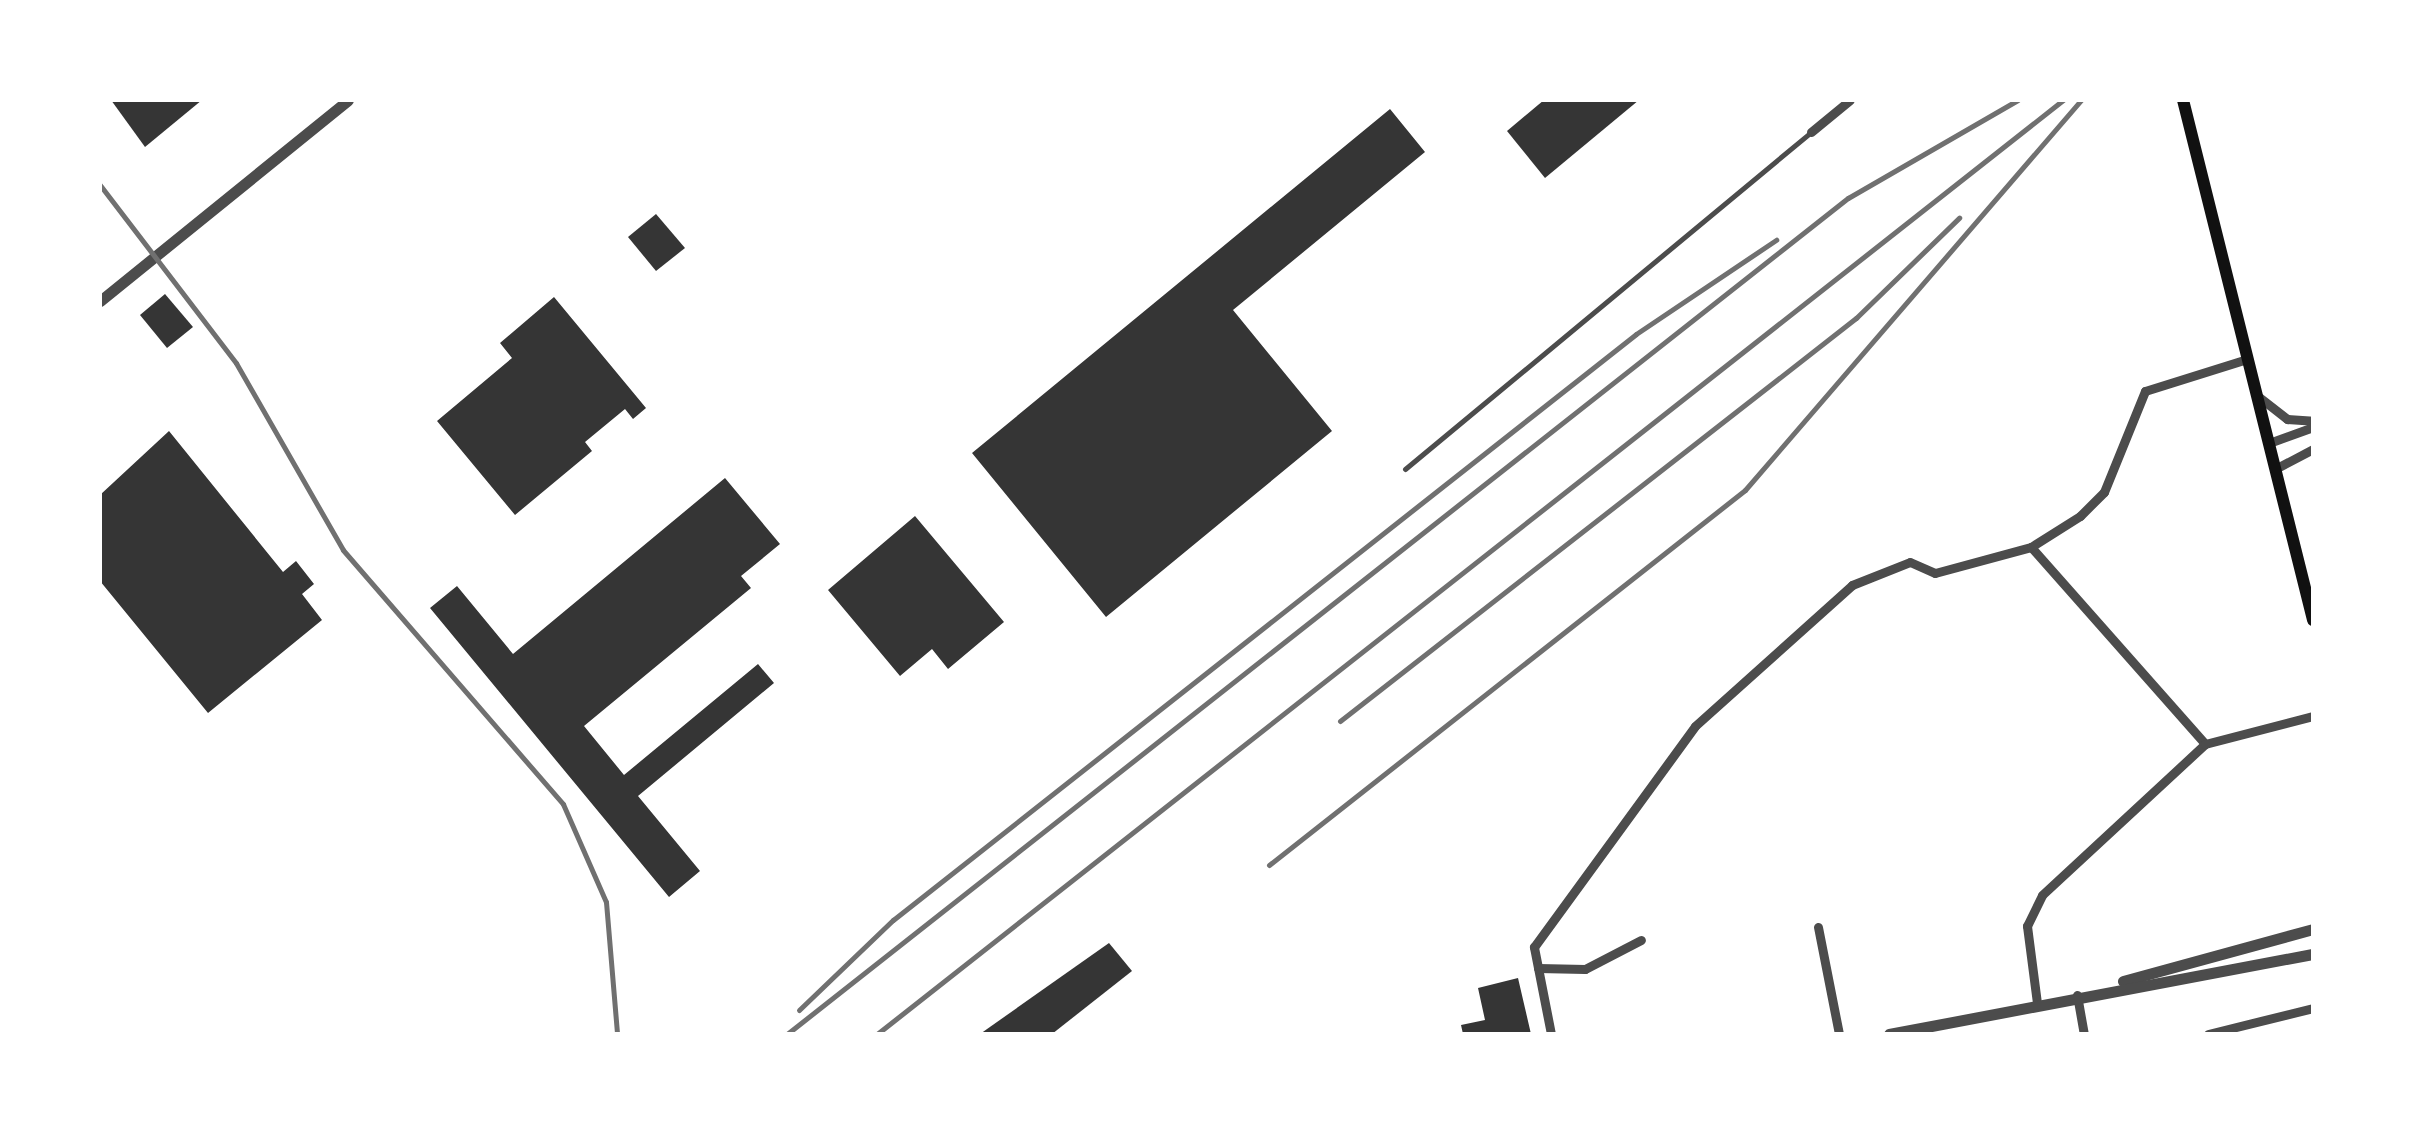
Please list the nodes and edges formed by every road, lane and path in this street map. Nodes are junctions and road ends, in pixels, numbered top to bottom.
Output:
1 (348, 100) edge
2 (1850, 100) edge
3 (2182, 100) edge
4 (1812, 132) joint
5 (100, 301) edge
6 (2247, 359) junction
7 (2256, 395) junction
8 (2313, 424) edge
9 (2269, 443) junction
10 (2313, 449) edge
11 (1405, 469) dead end
12 (2275, 469) junction
13 (2031, 547) junction
14 (2313, 620) edge
15 (2313, 716) edge
16 (2205, 744) junction
17 (1818, 928) dead end
18 (2313, 929) edge
19 (1640, 940) dead end
20 (2313, 954) edge
21 (1538, 968) junction
22 (2082, 994) junction
23 (2037, 1004) junction
24 (2313, 1008) edge
25 (1551, 1034) edge
26 (1839, 1034) edge
27 (1888, 1034) edge
28 (2084, 1034) edge
29 (2208, 1034) edge

1 - 5 street
2 - 4 street
3 - 6 main road
4 - 11 lane
6 - 7 main road
6 - 13 street
7 - 8 street
7 - 9 main road
8 - 9 street
9 - 12 main road
10 - 12 street
12 - 14 main road
13 - 16 street
13 - 21 street
15 - 16 street
16 - 23 street
17 - 26 street
18 - 22 street
19 - 21 street
20 - 22 street
21 - 25 street
22 - 23 street
22 - 28 street
23 - 27 street
24 - 29 street

